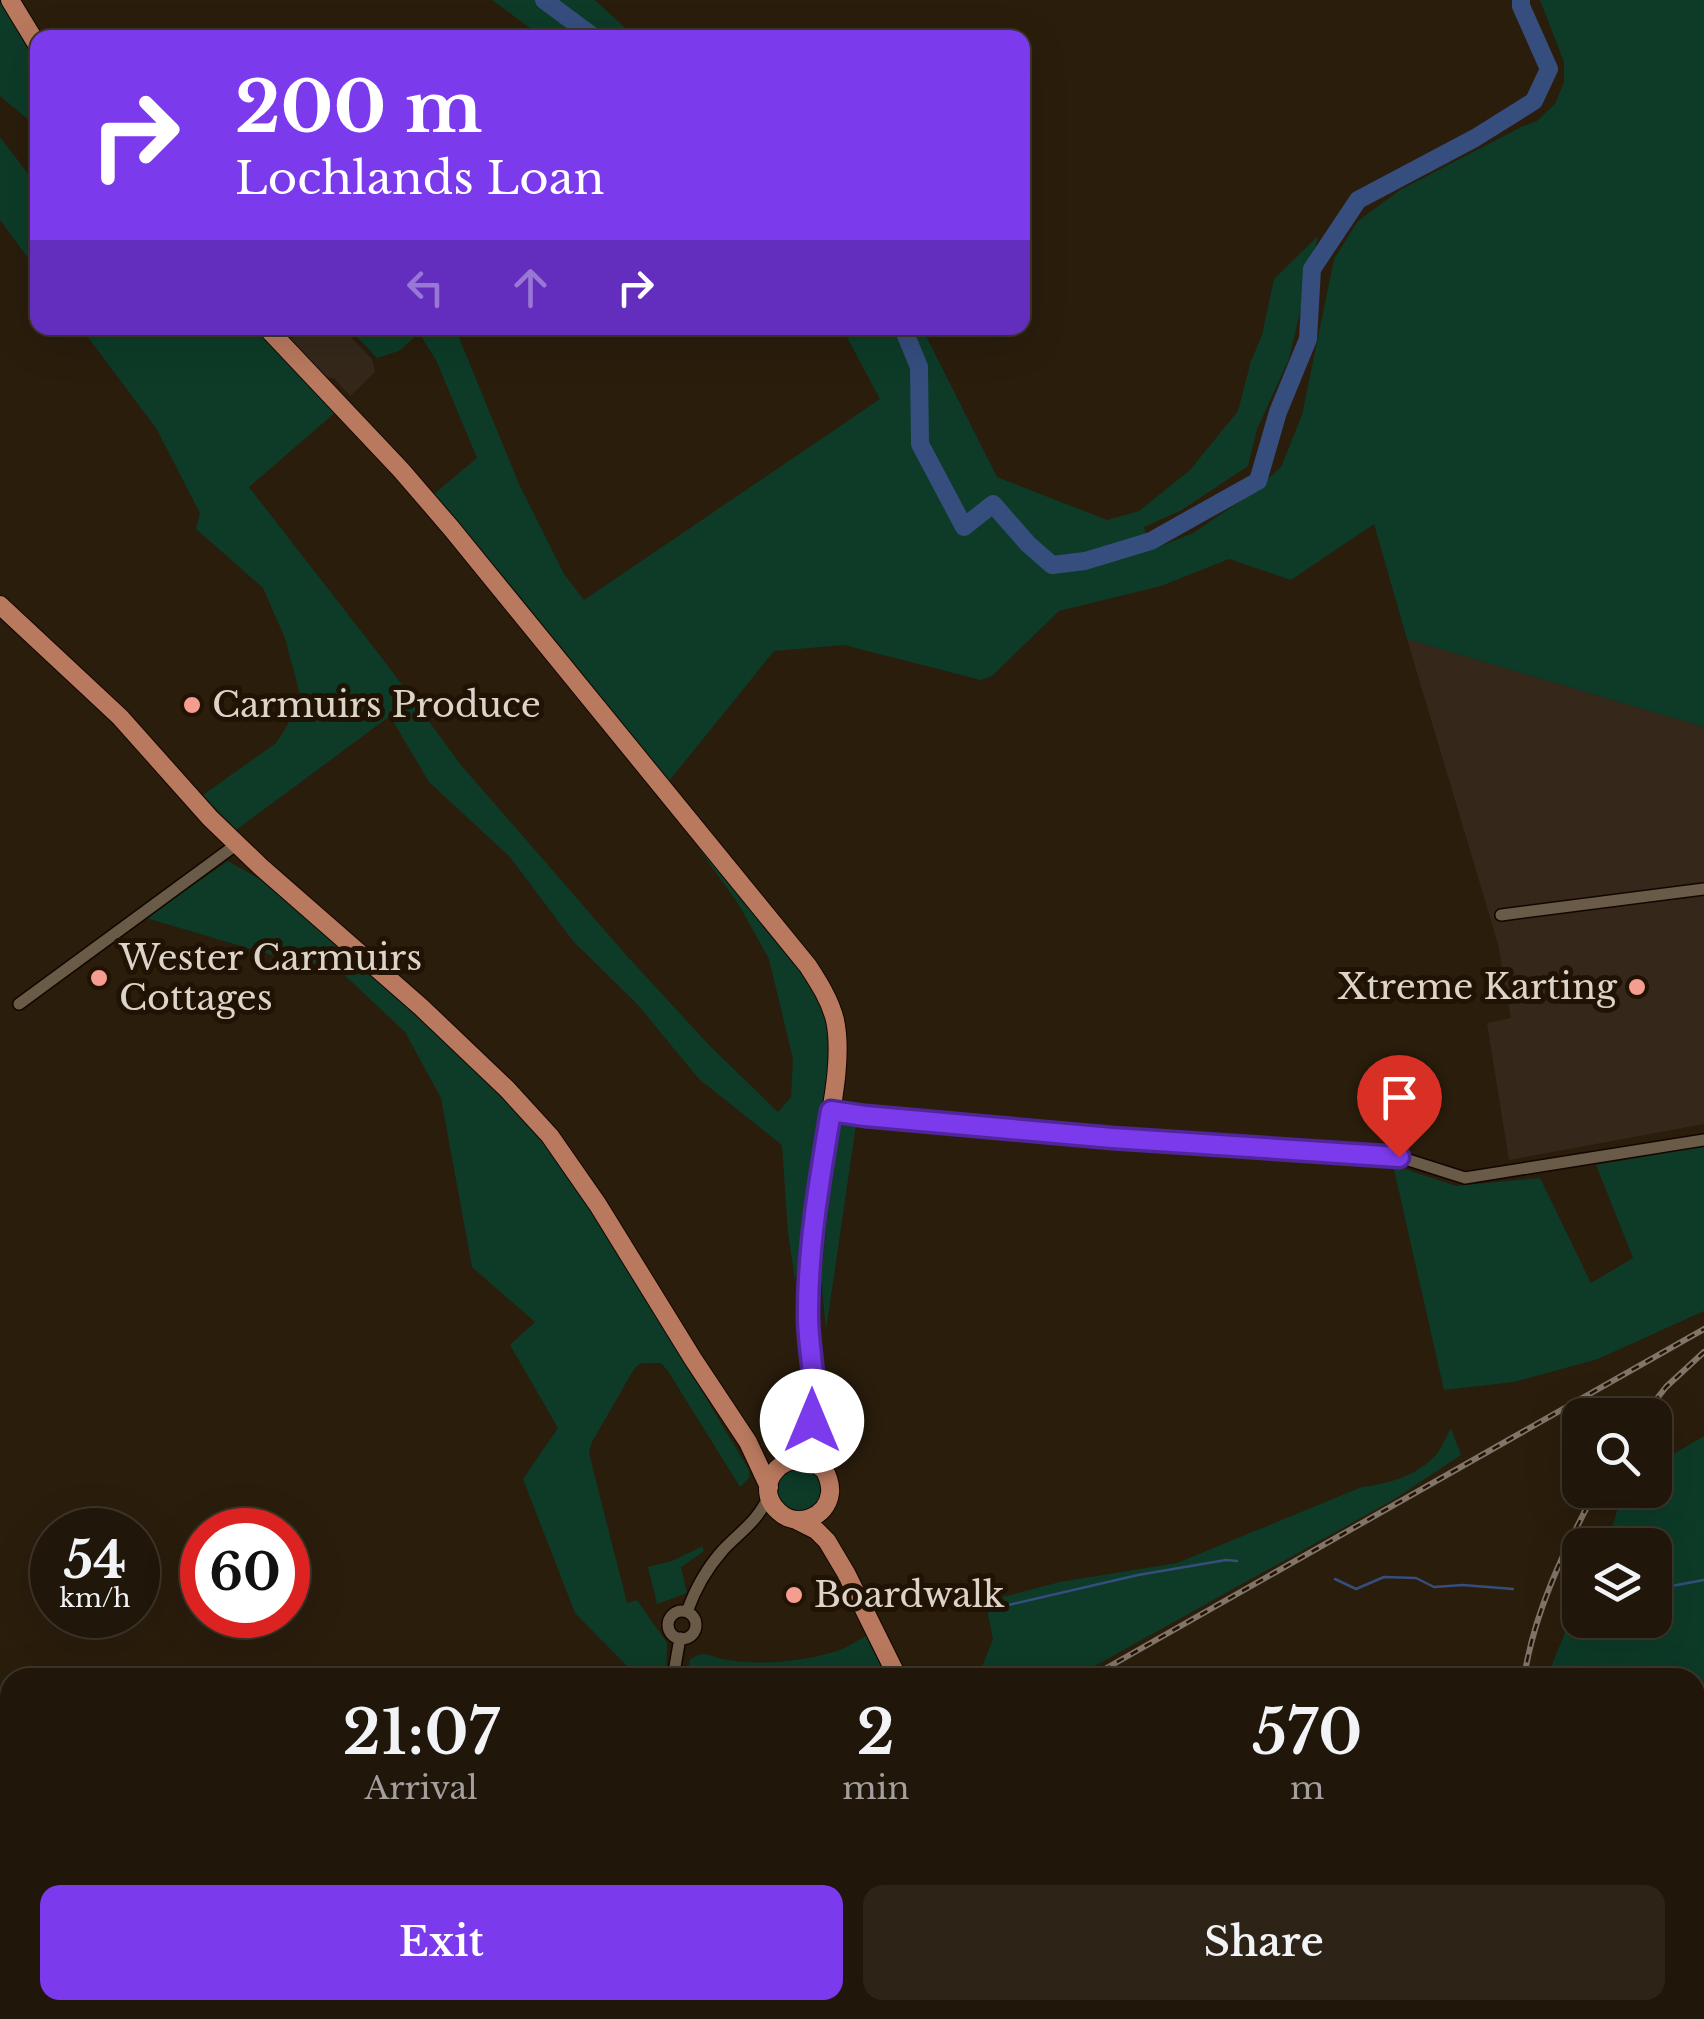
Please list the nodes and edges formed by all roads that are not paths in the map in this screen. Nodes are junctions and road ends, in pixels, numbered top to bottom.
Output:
1 (10, 0) edge
2 (30, 33) edge
3 (274, 335) edge
4 (0, 605) edge
5 (237, 844) junction
6 (1704, 889) edge
7 (1501, 915) dead end
8 (19, 1004) dead end
9 (831, 1111) junction
10 (1704, 1140) edge
11 (814, 1412) junction
12 (742, 1432) junction
13 (790, 1460) junction
14 (823, 1469) junction
15 (769, 1491) junction
16 (824, 1508) junction
17 (793, 1520) junction
18 (751, 1525) junction
19 (830, 1548) junction
20 (686, 1612) junction
21 (680, 1638) junction
22 (675, 1668) edge
23 (893, 1668) edge

1 - 2 main road
3 - 9 main road
4 - 5 main road
5 - 8 street
5 - 12 main road
6 - 7 street
9 - 10 street
9 - 11 main road
11 - 13 main road
11 - 14 main road
12 - 13 main road
12 - 15 main road
13 - 14 main road
13 - 15 main road
14 - 16 main road
15 - 17 main road
15 - 18 street
16 - 17 main road
16 - 19 main road
17 - 18 street
17 - 19 main road
18 - 20 street
19 - 23 main road
20 - 21 street
20 - 21 street
21 - 22 street

